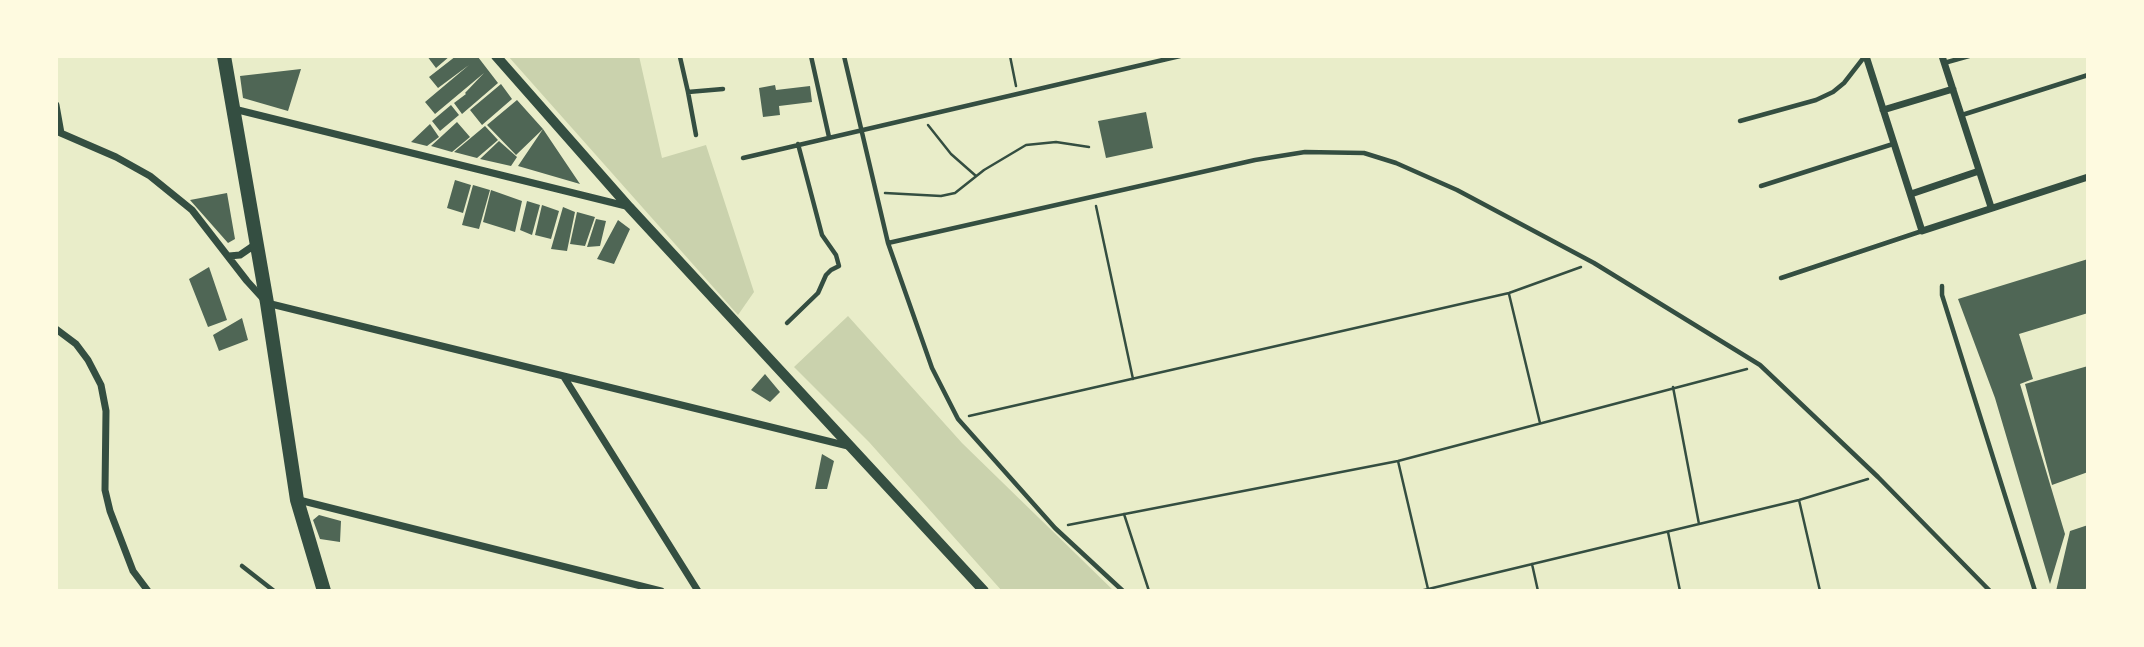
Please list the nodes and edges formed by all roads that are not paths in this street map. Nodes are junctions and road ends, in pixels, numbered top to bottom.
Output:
1 (224, 56) edge
2 (496, 56) edge
3 (811, 56) edge
4 (844, 56) edge
5 (1180, 56) edge
6 (1866, 56) edge
7 (1969, 56) edge
8 (681, 57) edge
9 (1943, 60) edge
10 (2088, 75) edge
11 (723, 89) dead end
12 (1953, 89) junction
13 (688, 92) junction
14 (56, 105) edge
15 (233, 108) junction
16 (1883, 110) junction
17 (1961, 116) junction
18 (1740, 121) dead end
19 (862, 129) junction
20 (58, 132) edge
21 (696, 135) dead end
22 (829, 137) junction
23 (799, 144) junction
24 (1894, 144) junction
25 (743, 158) dead end
26 (1979, 171) junction
27 (2088, 177) edge
28 (1761, 186) dead end
29 (1911, 194) junction
30 (629, 207) junction
31 (1992, 207) junction
32 (1922, 230) junction
33 (888, 243) junction
34 (256, 244) junction
35 (229, 256) junction
36 (1781, 278) dead end
37 (1942, 286) dead end
38 (267, 303) junction
39 (787, 323) dead end
40 (56, 329) edge
41 (564, 377) junction
42 (848, 446) junction
43 (297, 500) junction
44 (242, 565) dead end
45 (148, 591) edge
46 (274, 591) edge
47 (323, 591) edge
48 (662, 591) edge
49 (698, 591) edge
50 (984, 591) edge
51 (1123, 591) edge
52 (1990, 591) edge
53 (2035, 591) edge

1 - 15 main road
2 - 30 street
3 - 22 lane
4 - 19 lane
5 - 19 lane
6 - 16 street
6 - 18 lane
7 - 9 lane
8 - 13 lane
9 - 12 street
10 - 17 lane
11 - 13 lane
12 - 16 street
12 - 17 street
13 - 21 lane
14 - 20 street
15 - 30 street
15 - 34 main road
16 - 24 street
17 - 26 street
19 - 22 lane
19 - 33 lane
20 - 35 street
22 - 23 lane
23 - 25 lane
23 - 39 lane
24 - 28 lane
24 - 29 street
26 - 29 street
26 - 31 street
27 - 31 street
29 - 32 street
30 - 42 street
31 - 32 street
32 - 36 lane
33 - 51 lane
33 - 52 lane
34 - 35 street
34 - 38 main road
35 - 38 street
37 - 53 lane
38 - 41 street
38 - 43 main road
40 - 45 street
41 - 42 street
41 - 49 street
42 - 50 street
43 - 47 main road
43 - 48 street
44 - 46 lane

